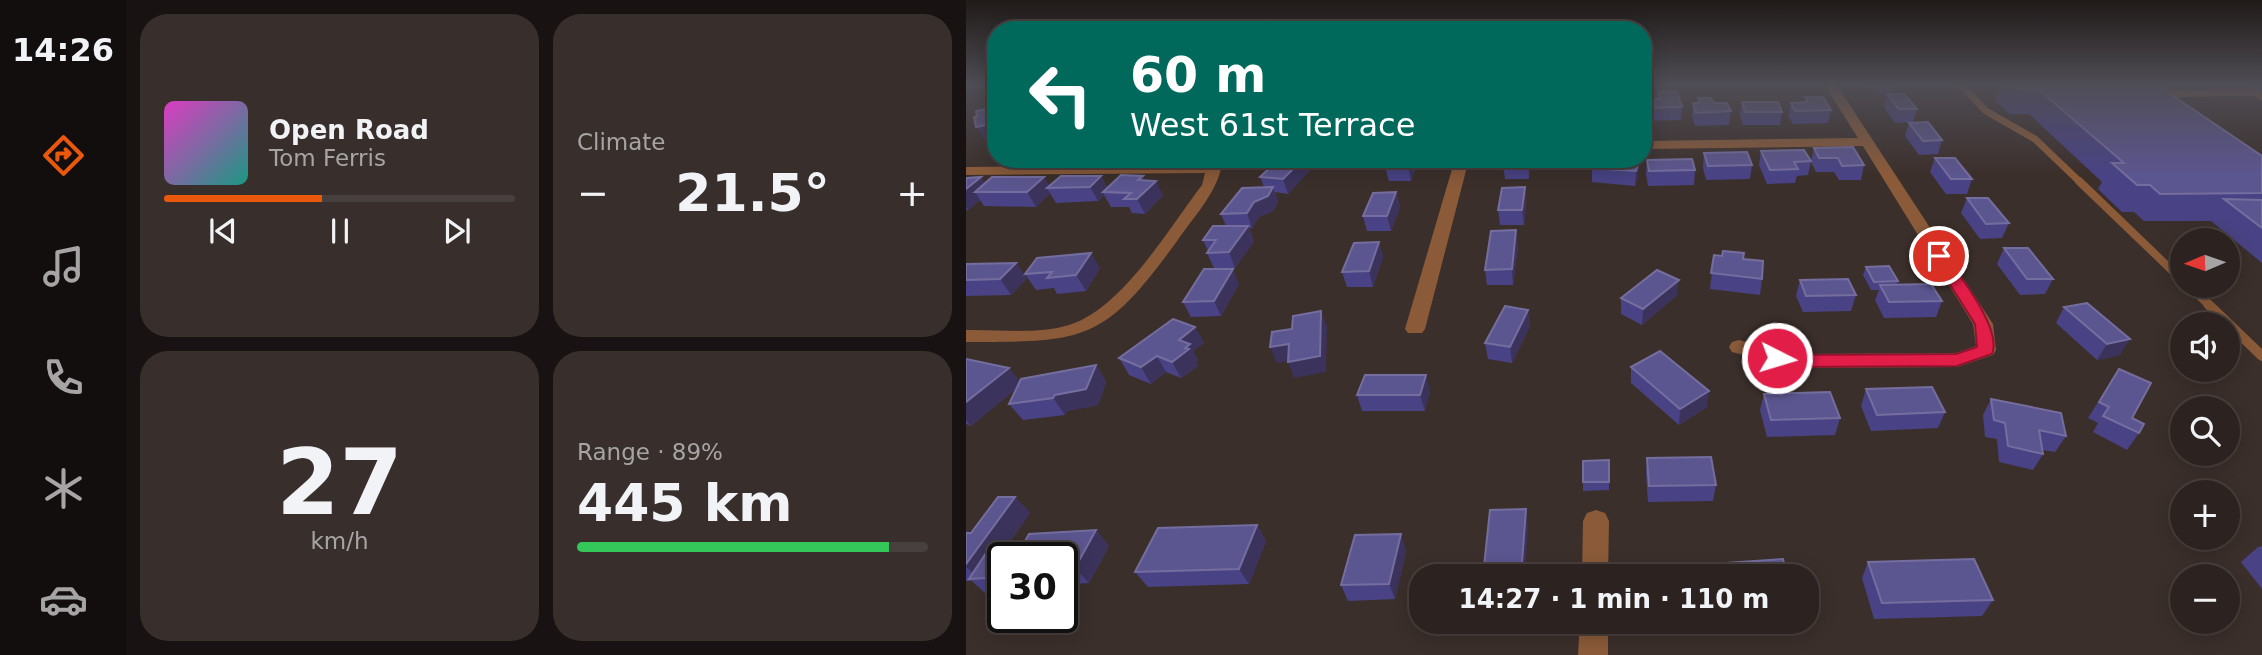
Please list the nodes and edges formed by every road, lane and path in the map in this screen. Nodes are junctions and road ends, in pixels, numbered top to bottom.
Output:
1 (1849, 115) edge
2 (1992, 115) edge
3 (1867, 142) junction
4 (1652, 145) edge
5 (1460, 168) edge
6 (966, 171) edge
7 (2170, 268) edge
8 (2202, 298) edge
9 (1415, 329) dead end
10 (966, 336) edge
11 (1739, 346) dead end
12 (2262, 356) edge
13 (1596, 522) dead end
14 (1595, 564) edge
15 (1594, 634) edge
16 (1593, 655) edge

1 - 3 street
2 - 7 lane
3 - 4 street
3 - 11 street
5 - 9 street
6 - 10 street
8 - 12 lane
13 - 14 street
15 - 16 street

